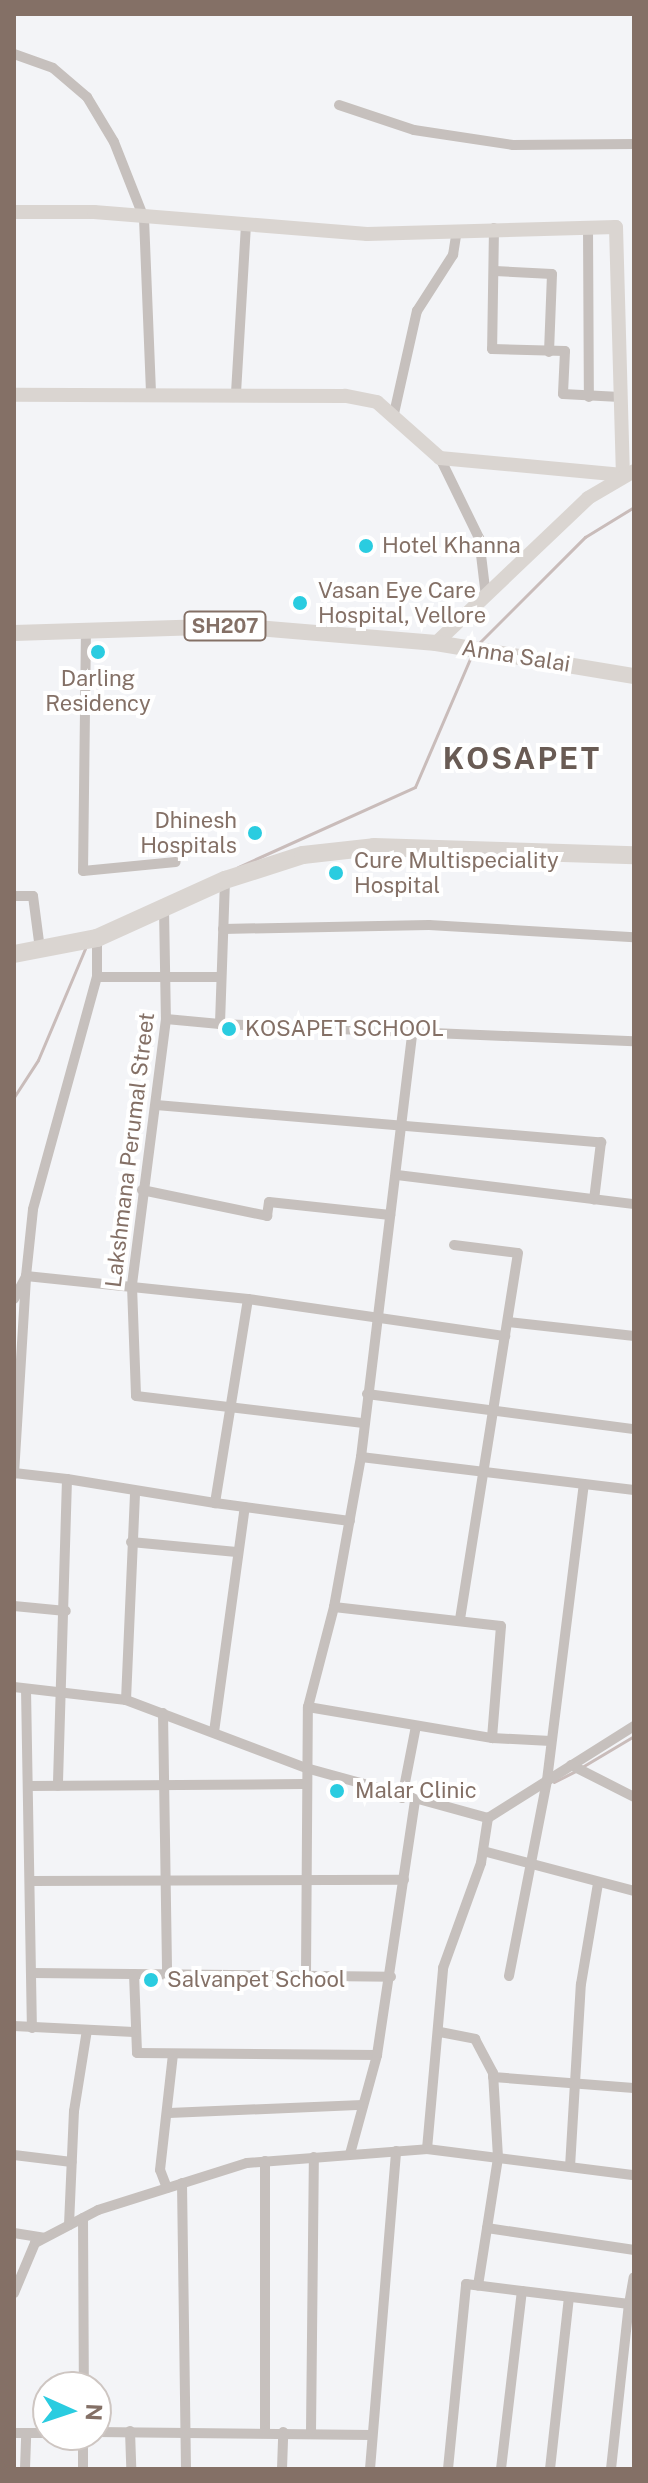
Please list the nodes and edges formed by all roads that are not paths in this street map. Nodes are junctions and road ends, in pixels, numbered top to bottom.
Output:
1 (14, 54) edge
2 (339, 105) dead end
3 (634, 144) edge
4 (14, 212) edge
5 (144, 218) junction
6 (246, 224) junction
7 (588, 227) junction
8 (494, 228) junction
9 (457, 230) junction
10 (495, 271) junction
11 (549, 352) junction
12 (236, 393) junction
13 (14, 395) edge
14 (151, 395) junction
15 (589, 397) junction
16 (620, 397) junction
17 (393, 418) junction
18 (440, 458) junction
19 (628, 473) edge
20 (486, 597) junction
21 (86, 626) junction
22 (15, 637) edge
23 (436, 643) junction
24 (634, 676) edge
25 (634, 855) edge
26 (176, 862) dead end
27 (225, 880) junction
28 (14, 896) edge
29 (164, 909) junction
30 (223, 929) junction
31 (634, 937) edge
32 (97, 938) junction
33 (40, 949) junction
34 (14, 954) edge
35 (97, 977) junction
36 (221, 977) junction
37 (169, 980) junction
38 (166, 1019) junction
39 (220, 1024) junction
40 (413, 1028) junction
41 (634, 1041) edge
42 (156, 1105) junction
43 (404, 1125) junction
44 (397, 1175) junction
45 (142, 1190) junction
46 (594, 1200) junction
47 (634, 1204) edge
48 (390, 1215) junction
49 (454, 1245) dead end
50 (26, 1276) junction
51 (132, 1286) junction
52 (14, 1299) edge
53 (248, 1299) junction
54 (18, 1317) edge
55 (378, 1317) junction
56 (508, 1322) junction
57 (505, 1336) junction
58 (634, 1336) edge
59 (367, 1394) junction
60 (236, 1404) junction
61 (493, 1412) junction
62 (363, 1423) junction
63 (634, 1429) edge
64 (361, 1457) junction
65 (485, 1472) junction
66 (14, 1473) edge
67 (67, 1479) junction
68 (584, 1484) junction
69 (634, 1490) edge
70 (135, 1492) junction
71 (215, 1503) junction
72 (245, 1507) junction
73 (350, 1521) junction
74 (131, 1542) junction
75 (237, 1552) junction
76 (14, 1606) edge
77 (334, 1607) junction
78 (66, 1611) junction
79 (460, 1620) junction
80 (20, 1688) edge
81 (60, 1693) junction
82 (126, 1700) junction
83 (308, 1707) junction
84 (163, 1713) junction
85 (416, 1726) junction
86 (634, 1726) edge
87 (214, 1732) junction
88 (492, 1738) junction
89 (551, 1741) junction
90 (571, 1765) junction
91 (306, 1768) junction
92 (547, 1780) junction
93 (303, 1784) junction
94 (162, 1785) junction
95 (28, 1786) junction
96 (58, 1786) junction
97 (634, 1797) edge
98 (402, 1798) junction
99 (415, 1802) junction
100 (488, 1818) junction
101 (483, 1851) junction
102 (534, 1864) junction
103 (166, 1878) junction
104 (303, 1879) junction
105 (404, 1880) junction
106 (31, 1881) junction
107 (598, 1884) junction
108 (634, 1891) edge
109 (32, 1973) junction
110 (134, 1974) junction
111 (306, 1974) junction
112 (167, 1975) junction
113 (509, 1976) dead end
114 (391, 1977) junction
115 (14, 2026) edge
116 (32, 2028) junction
117 (87, 2030) junction
118 (134, 2032) junction
119 (440, 2032) junction
120 (173, 2055) junction
121 (377, 2055) junction
122 (493, 2077) junction
123 (578, 2084) junction
124 (634, 2088) edge
125 (363, 2105) junction
126 (169, 2113) junction
127 (427, 2149) junction
128 (396, 2151) junction
129 (350, 2154) junction
130 (14, 2155) edge
131 (314, 2157) junction
132 (498, 2158) junction
133 (265, 2161) junction
134 (72, 2162) junction
135 (570, 2167) junction
136 (634, 2175) edge
137 (182, 2183) junction
138 (167, 2188) junction
139 (83, 2218) junction
140 (69, 2225) junction
141 (487, 2228) junction
142 (14, 2233) edge
143 (45, 2238) junction
144 (634, 2250) edge
145 (634, 2277) edge
146 (478, 2285) junction
147 (522, 2291) junction
148 (14, 2293) edge
149 (569, 2297) junction
150 (629, 2304) junction
151 (84, 2371) edge
152 (621, 2374) junction
153 (634, 2376) edge
154 (130, 2431) junction
155 (186, 2431) junction
156 (265, 2431) junction
157 (112, 2432) edge
158 (283, 2432) junction
159 (311, 2432) junction
160 (20, 2433) edge
161 (372, 2435) junction
162 (25, 2469) edge
163 (131, 2469) edge
164 (186, 2469) edge
165 (282, 2469) edge
166 (370, 2469) edge
167 (448, 2469) edge
168 (501, 2469) edge
169 (550, 2469) edge
170 (611, 2469) edge

1 - 5 street
2 - 3 street
4 - 5 street
5 - 6 street
5 - 14 street
6 - 9 street
6 - 12 street
7 - 8 street
7 - 15 street
7 - 16 street
8 - 9 street
8 - 10 street
9 - 17 street
10 - 11 street
10 - 11 street
11 - 15 street
12 - 14 street
12 - 17 street
13 - 14 street
15 - 16 street
16 - 19 street
17 - 18 street
18 - 19 street
18 - 20 street
19 - 20 street
20 - 23 street
21 - 22 main road, Anna Salai / SH207
21 - 23 main road, Anna Salai / SH207
21 - 26 street
23 - 24 main road, Anna Salai / SH207
25 - 27 highway
27 - 29 highway
27 - 30 street
28 - 33 street
29 - 32 highway
29 - 37 street, Lakshmana Perumal Street
30 - 31 street
30 - 36 street
32 - 33 highway
32 - 35 street
33 - 34 highway
35 - 37 street
35 - 50 street
36 - 37 street
36 - 39 street
37 - 38 street, Lakshmana Perumal Street
38 - 39 street
38 - 42 street, Lakshmana Perumal Street
39 - 40 street
40 - 41 street
40 - 43 street
42 - 43 street
42 - 45 street, Lakshmana Perumal Street
43 - 44 street
43 - 46 street
44 - 46 street
44 - 48 street
45 - 48 street
45 - 51 street, Lakshmana Perumal Street
46 - 47 street
48 - 55 street
49 - 56 street
50 - 51 street
50 - 52 street
50 - 54 street
51 - 53 street
51 - 60 street, Lakshmana Perumal Street
53 - 55 street
53 - 60 street
54 - 66 street
55 - 57 street
55 - 59 street
56 - 57 street
56 - 58 street
57 - 61 street
59 - 61 street
59 - 62 street
60 - 62 street
60 - 71 street
61 - 63 street
61 - 65 street
62 - 64 street
64 - 65 street
64 - 73 street
65 - 68 street
65 - 79 street
66 - 67 street
67 - 70 street
67 - 78 street
68 - 69 street
68 - 89 street
70 - 71 street
70 - 74 street
71 - 72 street
72 - 73 street
72 - 75 street
73 - 77 street
74 - 75 street
74 - 82 street
75 - 87 street
76 - 78 street
77 - 79 street
77 - 83 street
78 - 81 street
79 - 88 street
80 - 81 street
80 - 95 street
81 - 82 street
81 - 96 street
82 - 84 street
83 - 85 street
83 - 91 street
84 - 87 street
84 - 94 street
85 - 88 street
85 - 98 street
86 - 90 street
87 - 91 street
88 - 89 street
89 - 92 street
90 - 92 street
90 - 97 street
91 - 93 street
91 - 98 street
92 - 100 street
92 - 102 street
93 - 94 street
93 - 104 street
94 - 96 street
94 - 103 street
95 - 96 street
95 - 106 street
98 - 99 street
99 - 100 street
99 - 105 street
100 - 101 street
101 - 102 street
101 - 119 street
102 - 107 street
102 - 113 street
103 - 104 street
103 - 106 street
103 - 112 street
104 - 105 street
104 - 111 street
105 - 114 street
106 - 109 street
107 - 108 street
107 - 123 street
109 - 110 street
109 - 116 street
110 - 112 street
110 - 118 street
111 - 112 street
111 - 114 street
114 - 121 street
115 - 116 street
116 - 117 street
117 - 118 street
117 - 134 street
118 - 120 street
119 - 122 street
119 - 127 street
120 - 121 street
120 - 126 street
121 - 125 street
122 - 123 street
122 - 132 street
123 - 124 street
123 - 135 street
125 - 126 street
125 - 129 street
126 - 138 street
127 - 128 street
127 - 132 street
128 - 129 street
128 - 161 street
129 - 131 street
130 - 134 street
131 - 133 street
131 - 159 street
132 - 135 street
132 - 141 street
133 - 137 street
133 - 156 street
134 - 140 street
135 - 136 street
137 - 138 street
137 - 155 street
138 - 139 street
139 - 140 street
139 - 151 street
140 - 143 street
141 - 144 street
141 - 146 street
142 - 143 street
143 - 148 street
145 - 150 street
146 - 147 street
146 - 167 street
147 - 149 street
147 - 168 street
149 - 150 street
149 - 169 street
150 - 152 street
152 - 153 street
152 - 170 street
154 - 155 street
154 - 157 street
154 - 163 street
155 - 156 street
155 - 164 street
156 - 158 street
158 - 159 street
158 - 165 street
159 - 161 street
160 - 162 street
161 - 166 street

